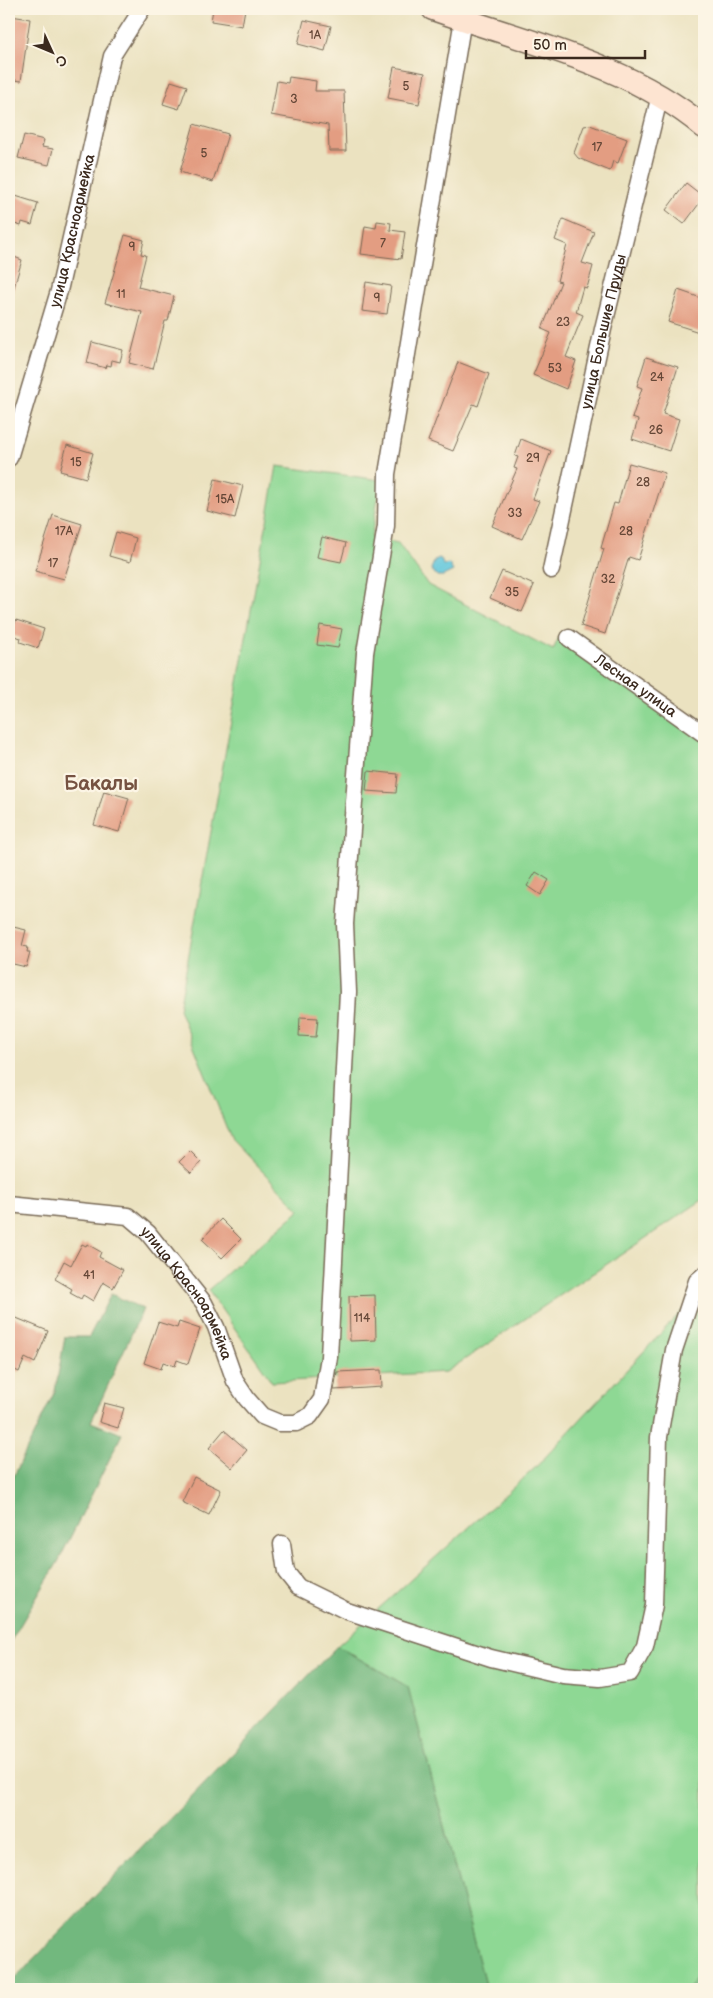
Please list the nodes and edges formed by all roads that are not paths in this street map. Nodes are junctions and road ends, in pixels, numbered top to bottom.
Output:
1 (142, 9) edge
2 (433, 9) edge
3 (463, 19) junction
4 (660, 94) junction
5 (704, 127) edge
6 (16, 414) edge
7 (9, 458) edge
8 (551, 570) dead end
9 (569, 638) dead end
10 (704, 734) edge
11 (9, 1204) edge
12 (704, 1275) edge
13 (282, 1544) dead end

1 - 6 street, улица Красноармейка
2 - 3 street
3 - 4 street
3 - 11 street, улица Красноармейка
4 - 5 street
4 - 8 street, улица Большие Пруды
6 - 7 street, улица Красноармейка
9 - 10 street, Лесная улица
12 - 13 street

